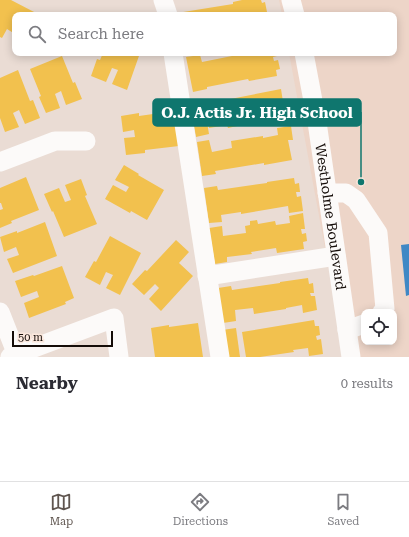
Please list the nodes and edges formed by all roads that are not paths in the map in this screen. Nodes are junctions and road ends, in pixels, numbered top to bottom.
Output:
1 (163, 0) edge
2 (291, 0) edge
3 (167, 12) edge
4 (294, 12) edge
5 (173, 56) edge
6 (305, 56) edge
7 (86, 141) dead end
8 (0, 162) edge
9 (327, 193) junction
10 (336, 256) junction
11 (207, 276) junction
12 (385, 309) edge
13 (0, 312) edge
14 (356, 327) edge
15 (13, 356) edge
16 (120, 357) edge
17 (220, 357) edge
18 (351, 357) edge

1 - 3 street
2 - 4 street
5 - 11 street
6 - 9 street, Westholme Boulevard
7 - 8 street
9 - 10 street, Westholme Boulevard
9 - 12 street
10 - 11 street
10 - 14 street, Westholme Boulevard
11 - 17 street
13 - 15 street
14 - 18 street, Westholme Boulevard
15 - 16 street

